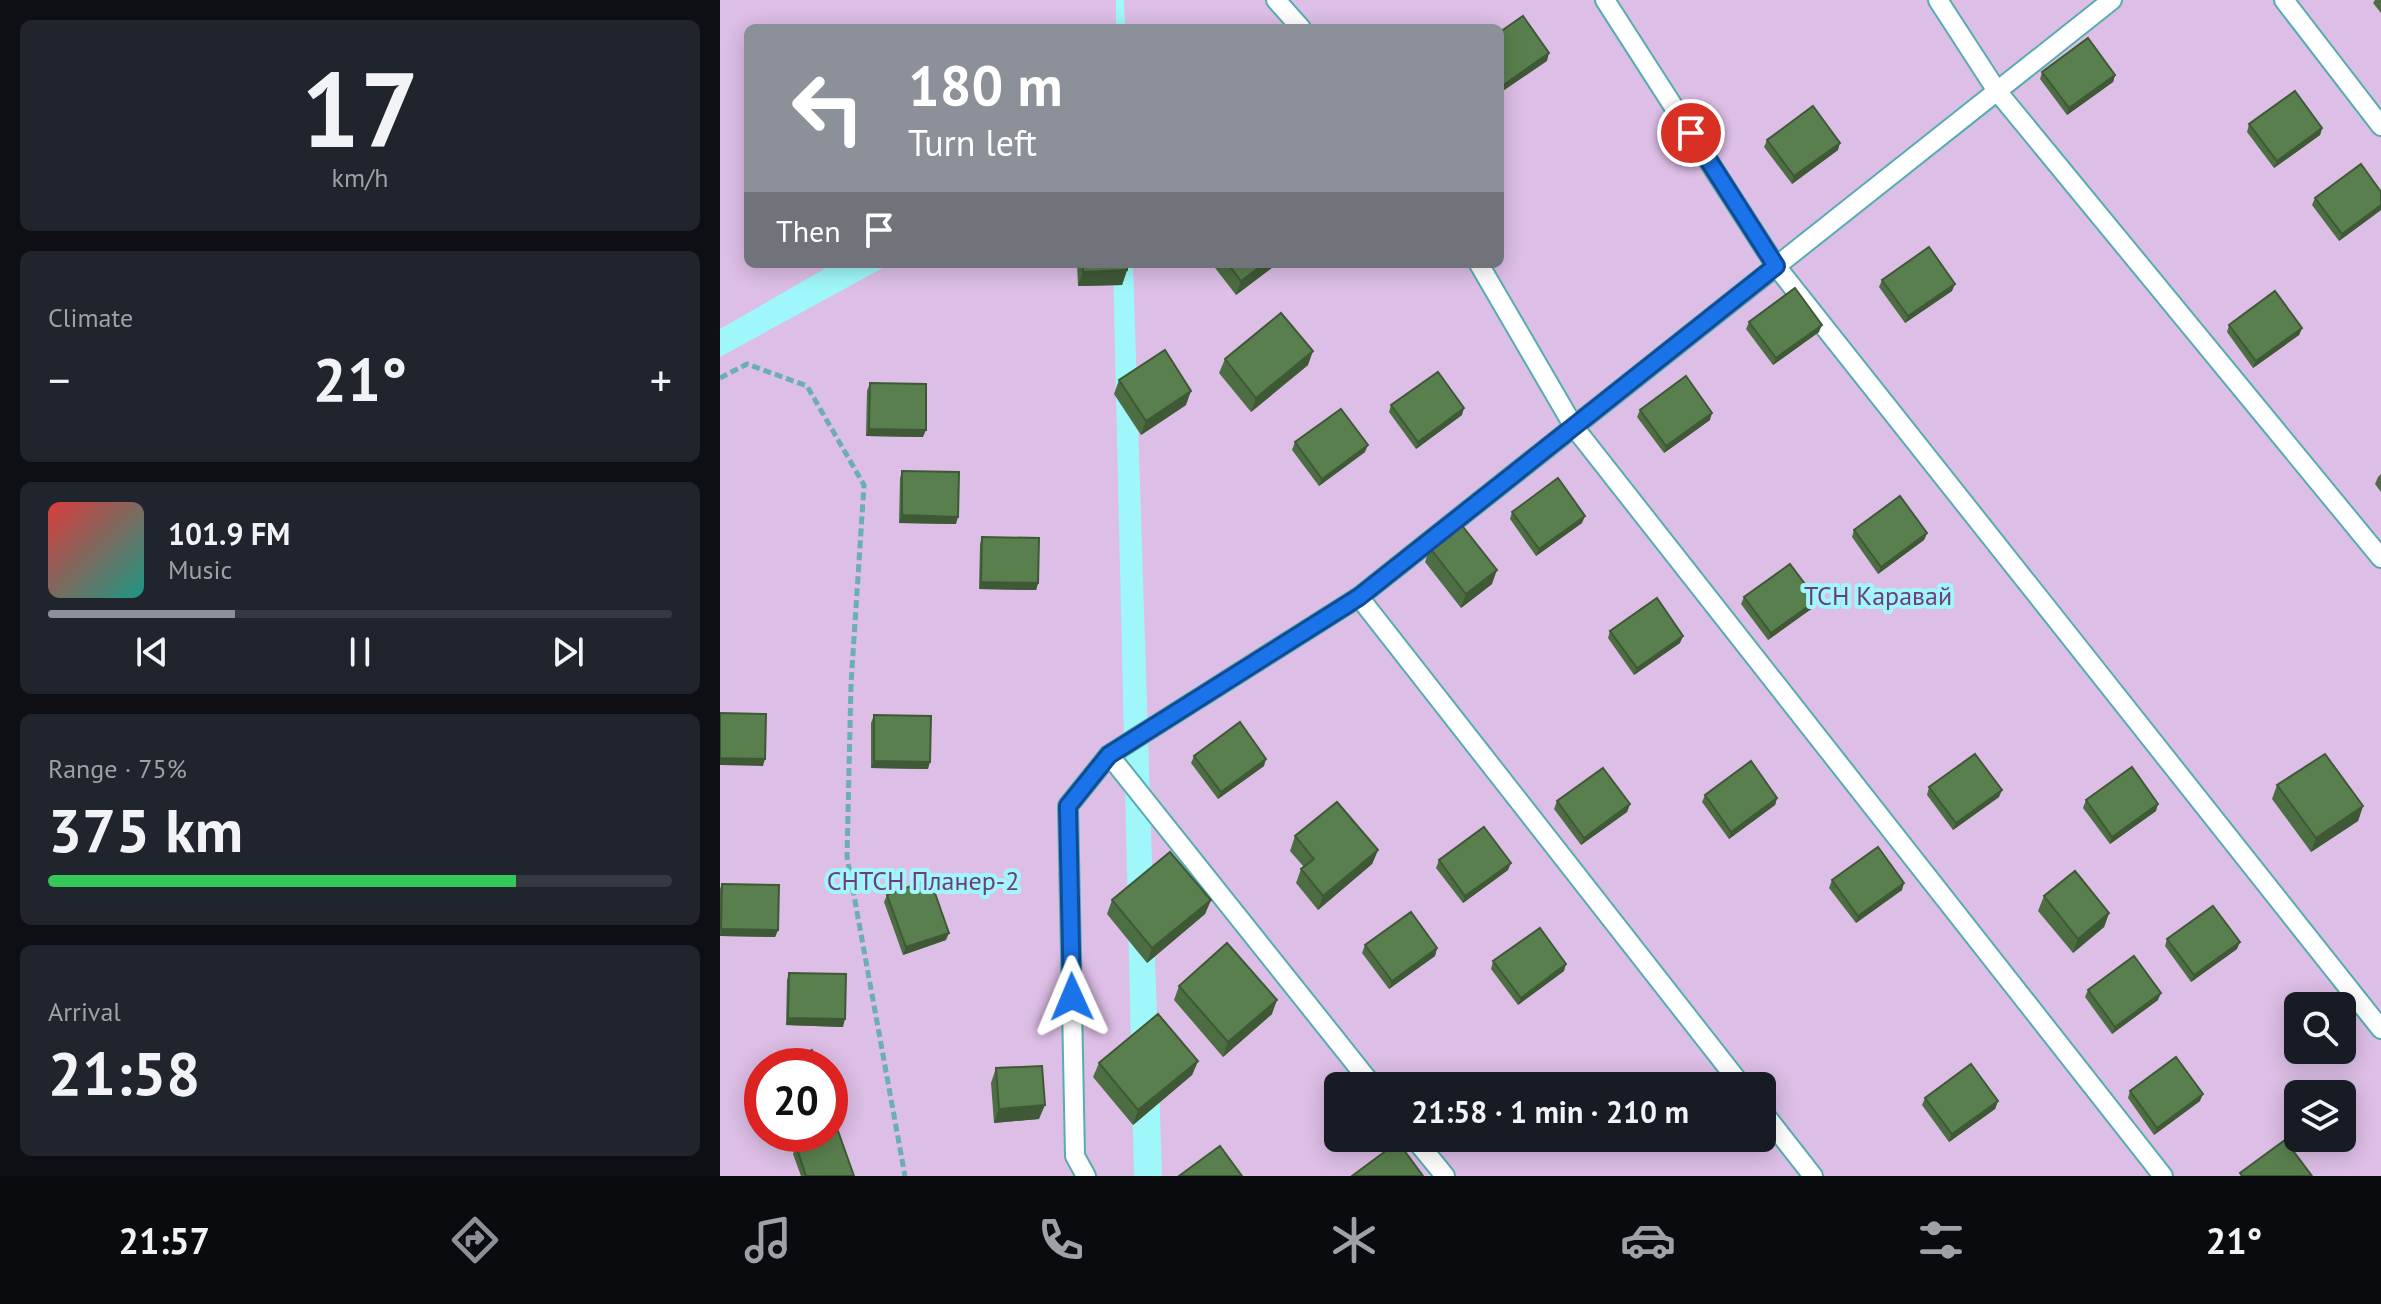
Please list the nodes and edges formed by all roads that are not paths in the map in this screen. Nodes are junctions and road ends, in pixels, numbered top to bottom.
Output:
1 (1276, 0) edge
2 (1605, 0) edge
3 (1938, 0) edge
4 (2112, 0) edge
5 (2284, 0) edge
6 (1297, 24) edge
7 (1997, 91) junction
8 (2381, 126) edge
9 (1776, 266) junction
10 (1481, 268) edge
11 (1574, 427) junction
12 (2381, 558) edge
13 (1359, 597) junction
14 (1109, 755) junction
15 (2381, 1029) edge
16 (1362, 1072) edge
17 (1731, 1072) edge
18 (1776, 1129) edge
19 (1425, 1152) edge
20 (1086, 1176) edge
21 (1445, 1176) edge
22 (1813, 1176) edge
23 (2163, 1176) edge

1 - 6 lane
2 - 9 lane
3 - 7 lane
4 - 7 lane
5 - 8 lane
7 - 9 lane
7 - 12 lane
9 - 11 lane
9 - 15 lane
10 - 11 lane
11 - 13 lane
11 - 23 lane
13 - 14 lane
13 - 17 lane
14 - 16 lane
14 - 20 lane
18 - 22 lane
19 - 21 lane

